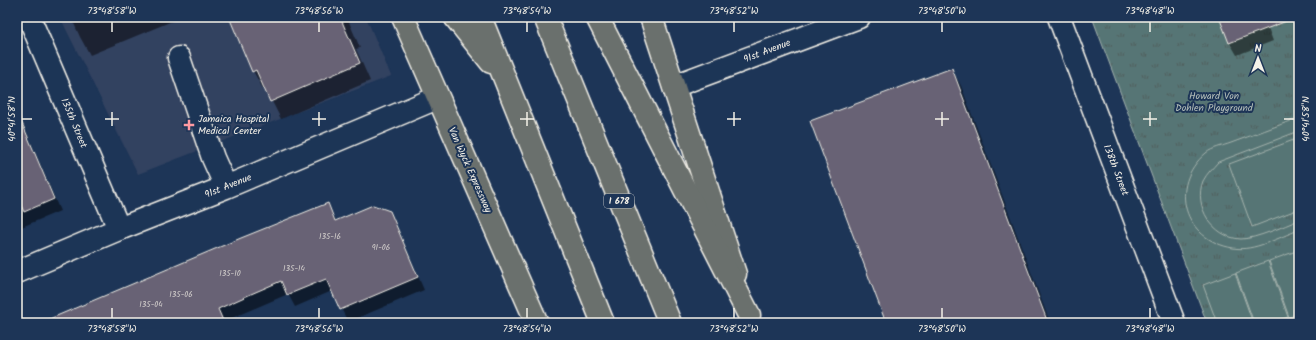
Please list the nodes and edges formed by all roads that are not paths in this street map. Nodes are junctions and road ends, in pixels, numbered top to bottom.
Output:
1 (28, 17) edge
2 (403, 17) edge
3 (455, 17) edge
4 (480, 17) edge
5 (545, 17) edge
6 (597, 17) edge
7 (651, 17) edge
8 (859, 17) edge
9 (1059, 17) edge
10 (810, 25) edge
11 (179, 58) dead end
12 (505, 79) junction
13 (674, 86) junction
14 (438, 98) junction
15 (226, 187) junction
16 (119, 229) junction
17 (17, 272) edge
18 (750, 319) edge
19 (537, 323) edge
20 (604, 323) edge
21 (670, 323) edge
22 (1174, 323) edge

1 - 16 street, 135th Street
2 - 14 main road, Van Wyck Expressway
3 - 12 main road
4 - 12 main road
5 - 21 main road, I 678
6 - 18 main road
7 - 13 main road
8 - 10 street, 91st Avenue
9 - 22 street, 138th Street
10 - 13 street, 91st Avenue
11 - 15 street
12 - 20 main road
13 - 18 main road
14 - 15 street, 91st Avenue
14 - 19 main road, Van Wyck Expressway
15 - 16 street, 91st Avenue
16 - 17 street, 91st Avenue

